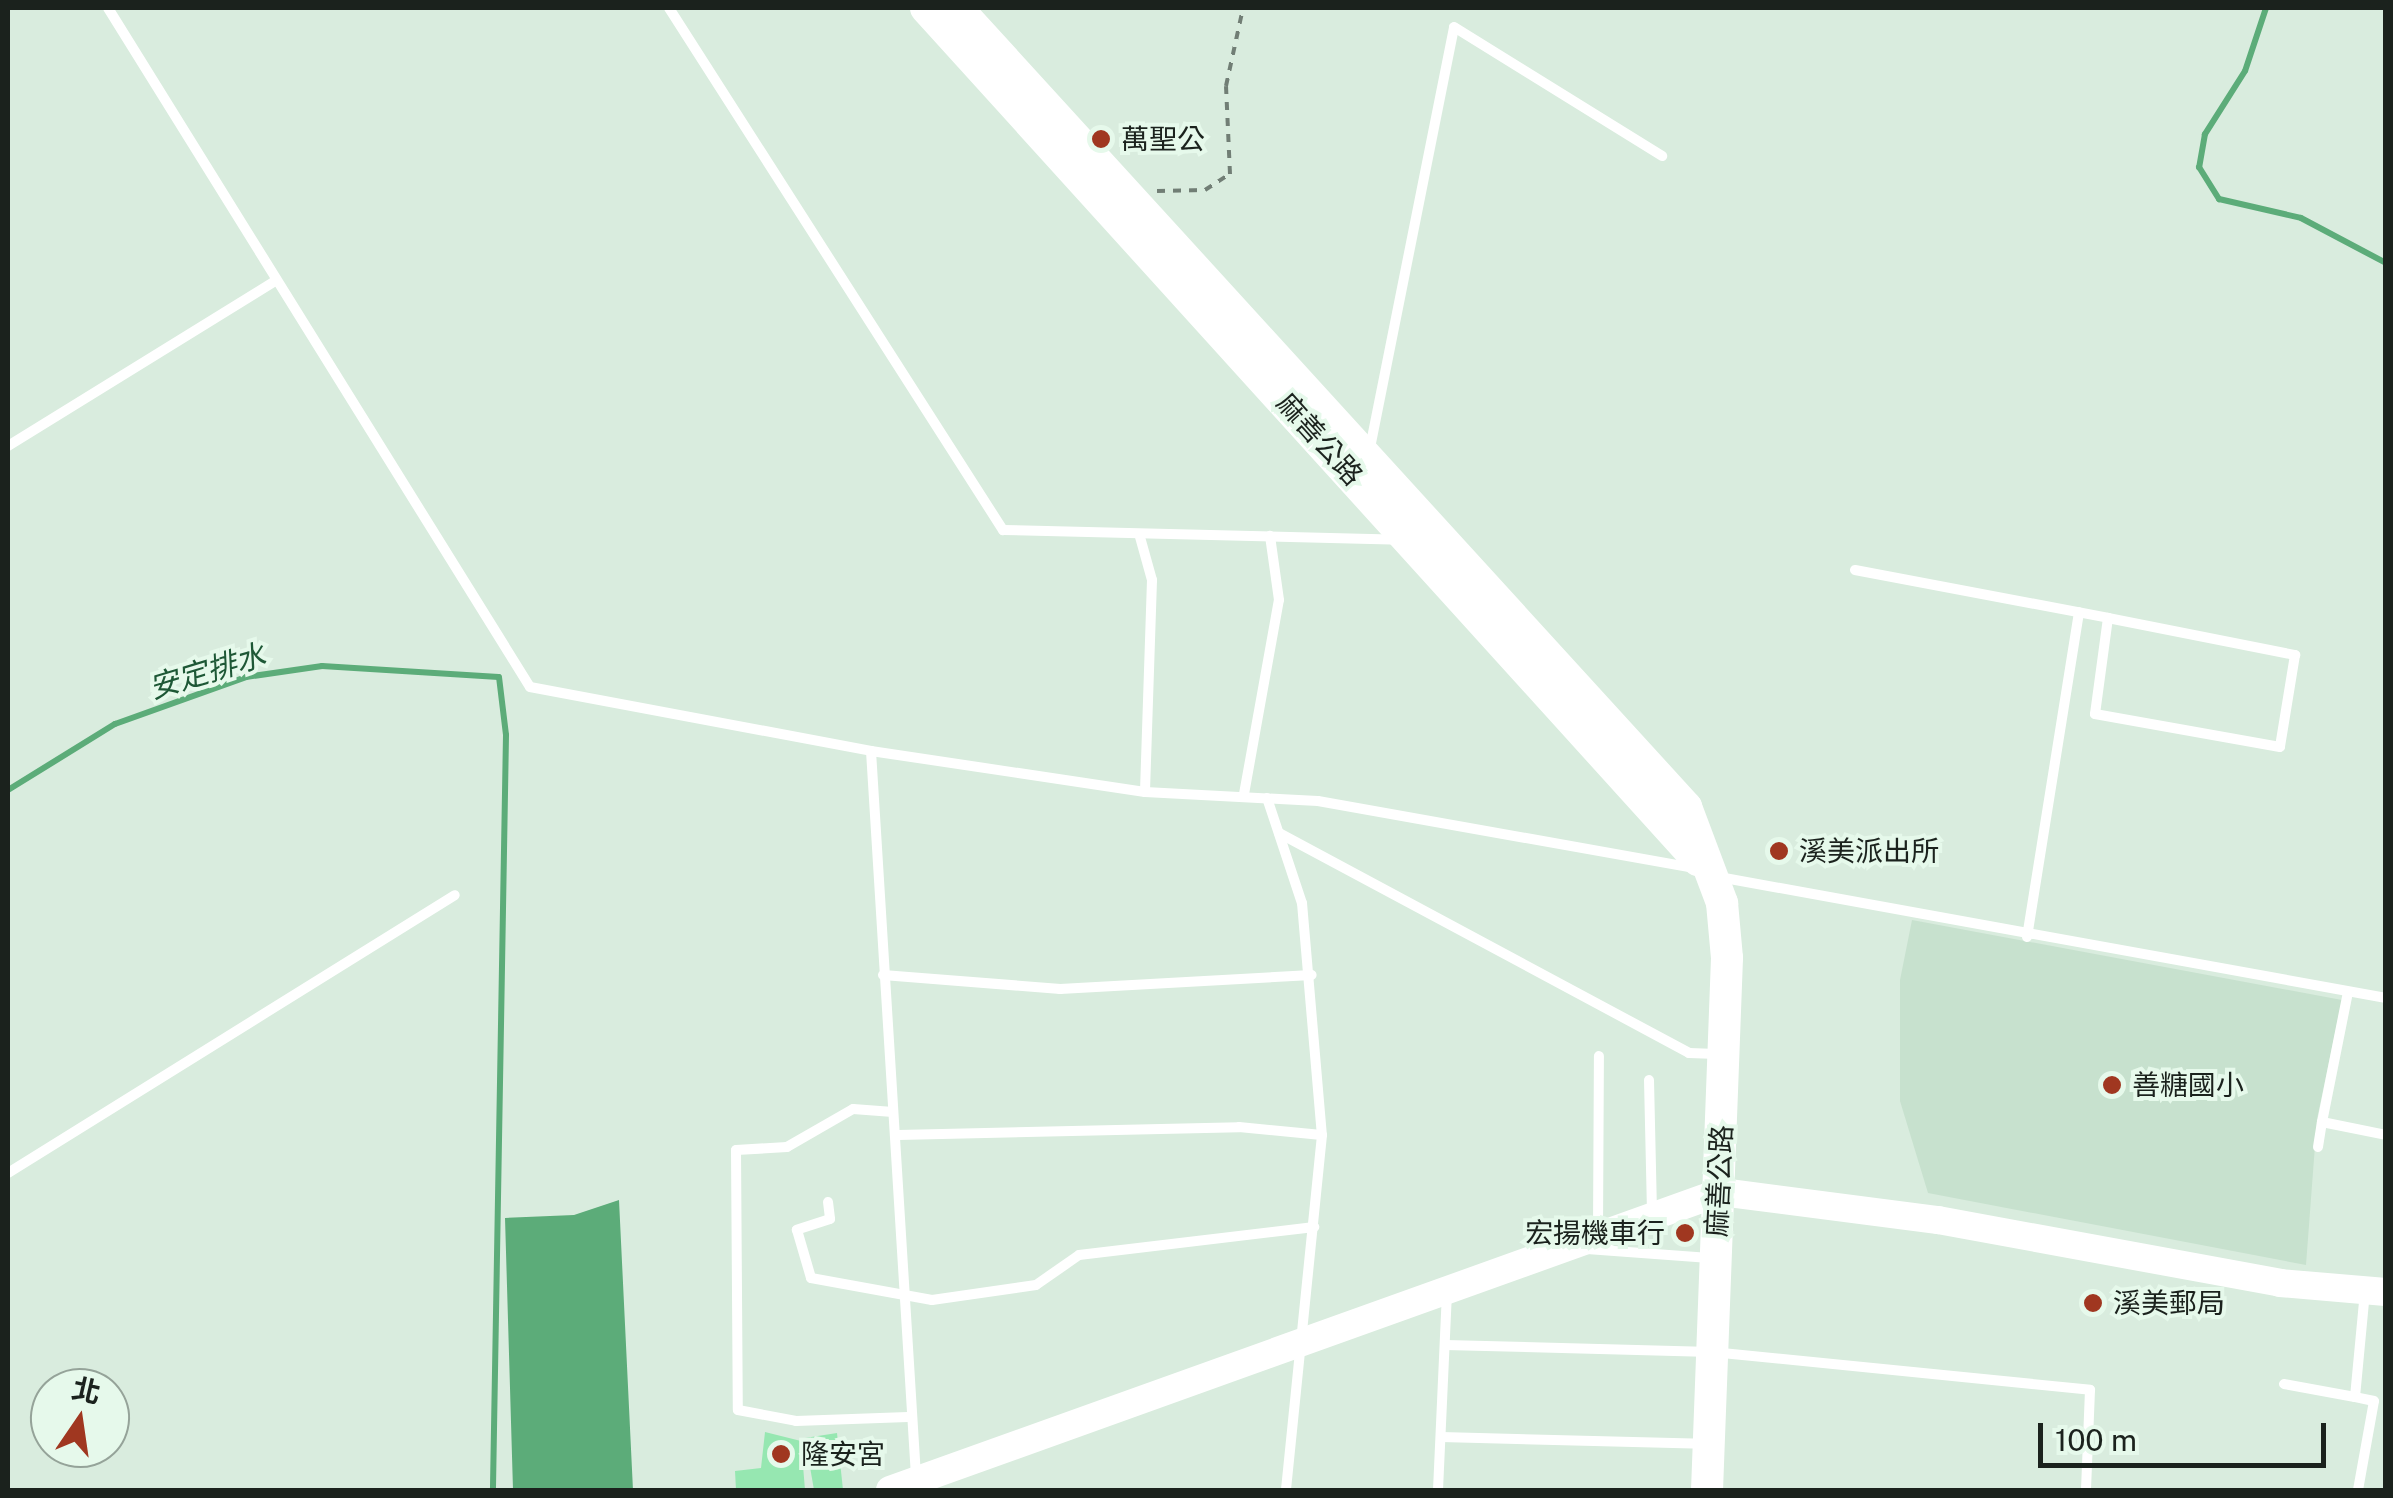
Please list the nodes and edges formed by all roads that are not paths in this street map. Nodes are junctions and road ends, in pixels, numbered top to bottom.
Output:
1 (108, 8) edge
2 (669, 8) edge
3 (926, 8) edge
4 (957, 8) edge
5 (1662, 156) dead end
6 (275, 282) junction
7 (8, 446) edge
8 (1369, 454) junction
9 (1420, 530) junction
10 (1270, 536) junction
11 (1140, 537) junction
12 (1855, 570) dead end
13 (2080, 612) junction
14 (2108, 618) junction
15 (871, 751) junction
16 (1144, 792) junction
17 (1244, 794) junction
18 (1267, 798) junction
19 (1278, 832) junction
20 (1712, 874) junction
21 (455, 895) dead end
22 (2027, 936) junction
23 (883, 975) junction
24 (1312, 975) junction
25 (2348, 992) junction
26 (2386, 998) edge
27 (1724, 1055) junction
28 (1598, 1056) dead end
29 (1649, 1080) dead end
30 (892, 1112) junction
31 (2322, 1122) junction
32 (898, 1135) junction
33 (1322, 1135) junction
34 (2386, 1135) edge
35 (2318, 1147) dead end
36 (8, 1172) edge
37 (1721, 1192) junction
38 (828, 1202) dead end
39 (1652, 1214) junction
40 (1314, 1227) junction
41 (1598, 1230) junction
42 (1551, 1246) junction
43 (1716, 1258) junction
44 (1447, 1285) junction
45 (2375, 1291) edge
46 (905, 1298) junction
47 (1301, 1345) junction
48 (1445, 1345) junction
49 (1712, 1352) junction
50 (2284, 1384) dead end
51 (2355, 1397) junction
52 (2380, 1401) edge
53 (908, 1417) junction
54 (1441, 1437) junction
55 (1708, 1444) junction
56 (909, 1488) edge
57 (1286, 1490) edge
58 (1438, 1490) edge
59 (1708, 1490) edge
60 (2086, 1490) edge
61 (2358, 1490) edge

1 - 6 lane
2 - 11 lane
3 - 9 main road, 麻善公路
4 - 8 main road, 麻善公路
5 - 8 lane
6 - 7 lane
6 - 15 lane
8 - 9 main road, 麻善公路
9 - 10 lane
9 - 20 main road, 麻善公路
10 - 11 lane
10 - 17 lane
11 - 16 lane
12 - 13 lane
13 - 14 lane
13 - 22 lane
14 - 14 lane
15 - 16 lane
15 - 23 lane
16 - 17 lane
17 - 18 lane
18 - 19 lane
18 - 20 lane
19 - 24 lane
19 - 27 lane
20 - 22 lane
20 - 27 main road, 麻善公路
21 - 36 lane
22 - 25 lane
23 - 24 lane
23 - 30 lane
24 - 33 lane
25 - 26 lane
25 - 31 lane
27 - 37 main road, 麻善公路
28 - 41 lane
29 - 39 lane
30 - 32 lane
30 - 53 lane
31 - 34 lane
31 - 35 lane
32 - 33 lane
32 - 46 lane
33 - 40 lane
37 - 39 street
37 - 43 main road, 麻善公路
37 - 45 street
38 - 46 lane
39 - 41 street
40 - 46 lane
40 - 47 lane
41 - 42 street
42 - 43 lane
42 - 44 street
43 - 49 main road, 麻善公路
44 - 47 street
44 - 48 lane
45 - 51 lane
46 - 53 lane
47 - 56 street
47 - 57 lane
48 - 49 lane
48 - 54 lane
49 - 55 main road, 麻善公路
49 - 60 lane
50 - 51 lane
51 - 52 lane
52 - 61 lane
53 - 56 lane
54 - 55 lane
54 - 58 lane
55 - 59 main road, 麻善公路

